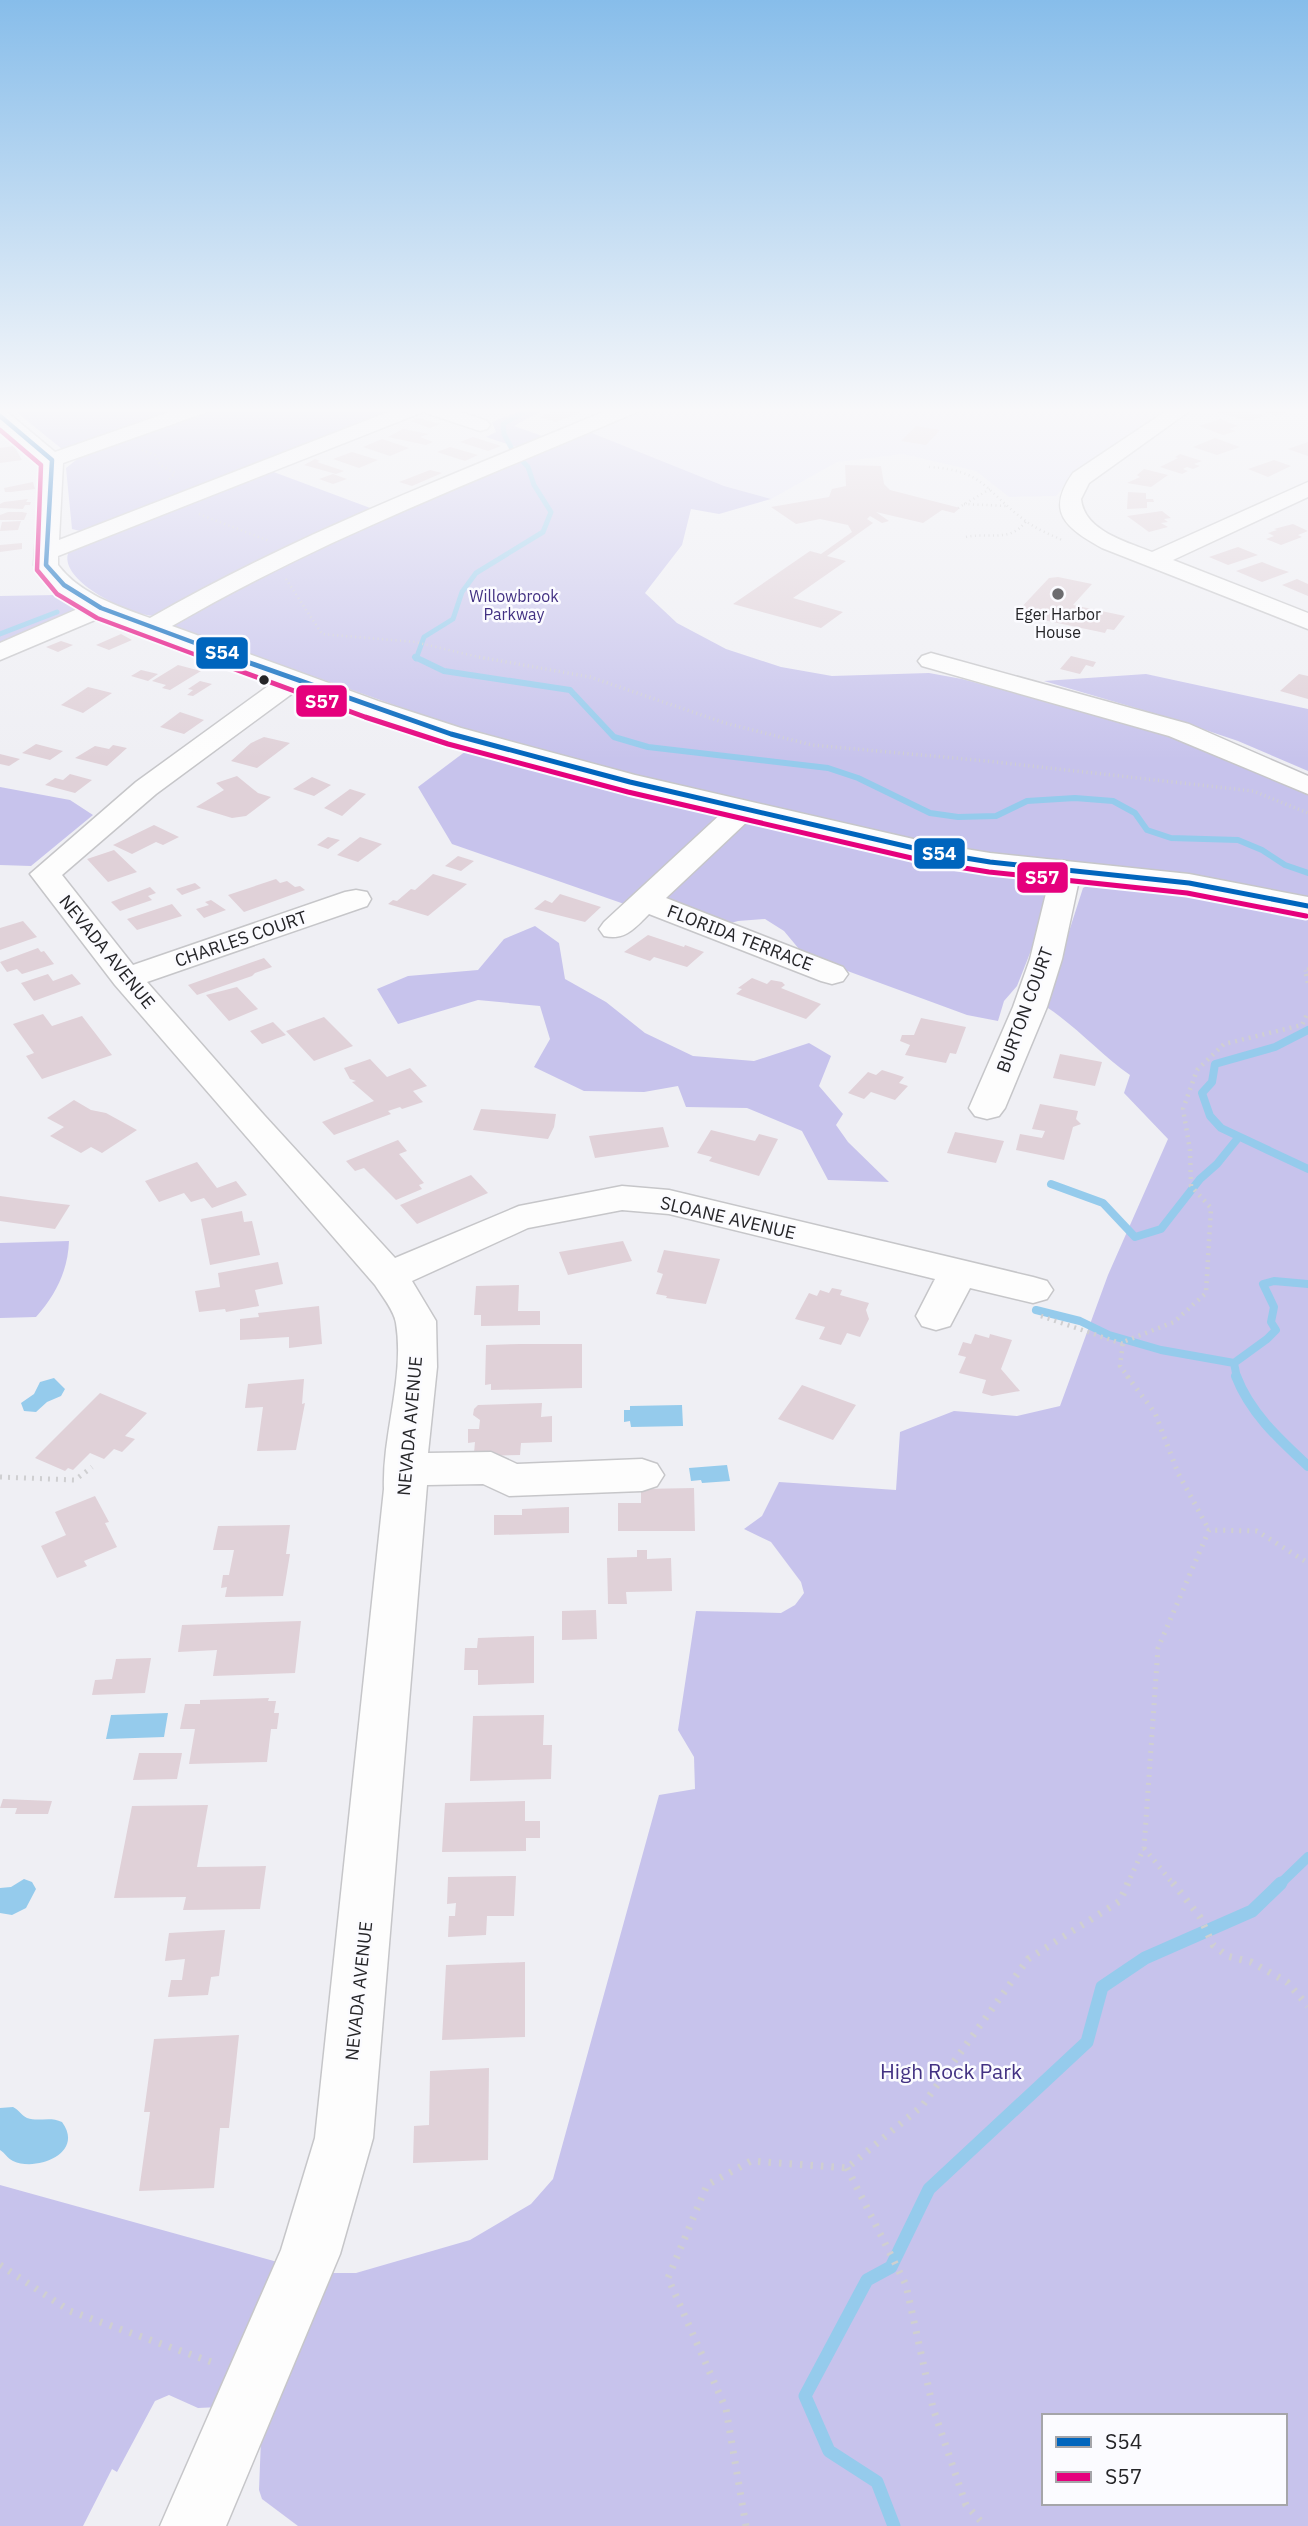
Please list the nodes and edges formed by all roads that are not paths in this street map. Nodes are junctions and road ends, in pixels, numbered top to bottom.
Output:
1 (48, 525) edge
2 (118, 525) edge
3 (357, 525) edge
4 (1084, 525) edge
5 (1228, 525) edge
6 (46, 553) junction
7 (1154, 559) junction
8 (102, 608) junction
9 (1308, 622) edge
10 (154, 626) junction
11 (0, 652) edge
12 (931, 661) dead end
13 (295, 679) junction
14 (1308, 786) edge
15 (744, 808) junction
16 (1067, 869) junction
17 (356, 899) dead end
18 (647, 902) junction
19 (1308, 905) edge
20 (615, 929) dead end
21 (832, 974) dead end
22 (126, 978) junction
23 (987, 1108) dead end
24 (957, 1273) junction
25 (389, 1276) junction
26 (1033, 1290) road end
27 (936, 1316) dead end
28 (642, 1475) dead end
29 (405, 1480) junction
30 (193, 2526) edge

1 - 6 street
2 - 6 street
3 - 10 street
4 - 7 street
5 - 7 street
6 - 8 street
7 - 9 street
8 - 10 street
8 - 11 street
10 - 13 street
12 - 14 street
13 - 15 street
13 - 22 street, NEVADA AVENUE
15 - 16 street
15 - 18 street, FLORIDA TERRACE
16 - 19 street
16 - 23 street, BURTON COURT
17 - 22 street, CHARLES COURT
18 - 20 street, FLORIDA TERRACE
18 - 21 street, FLORIDA TERRACE
22 - 25 street, NEVADA AVENUE
24 - 25 street, SLOANE AVENUE
24 - 26 street, SLOANE AVENUE
24 - 27 street
25 - 29 street, NEVADA AVENUE
28 - 29 street
29 - 30 street, NEVADA AVENUE

